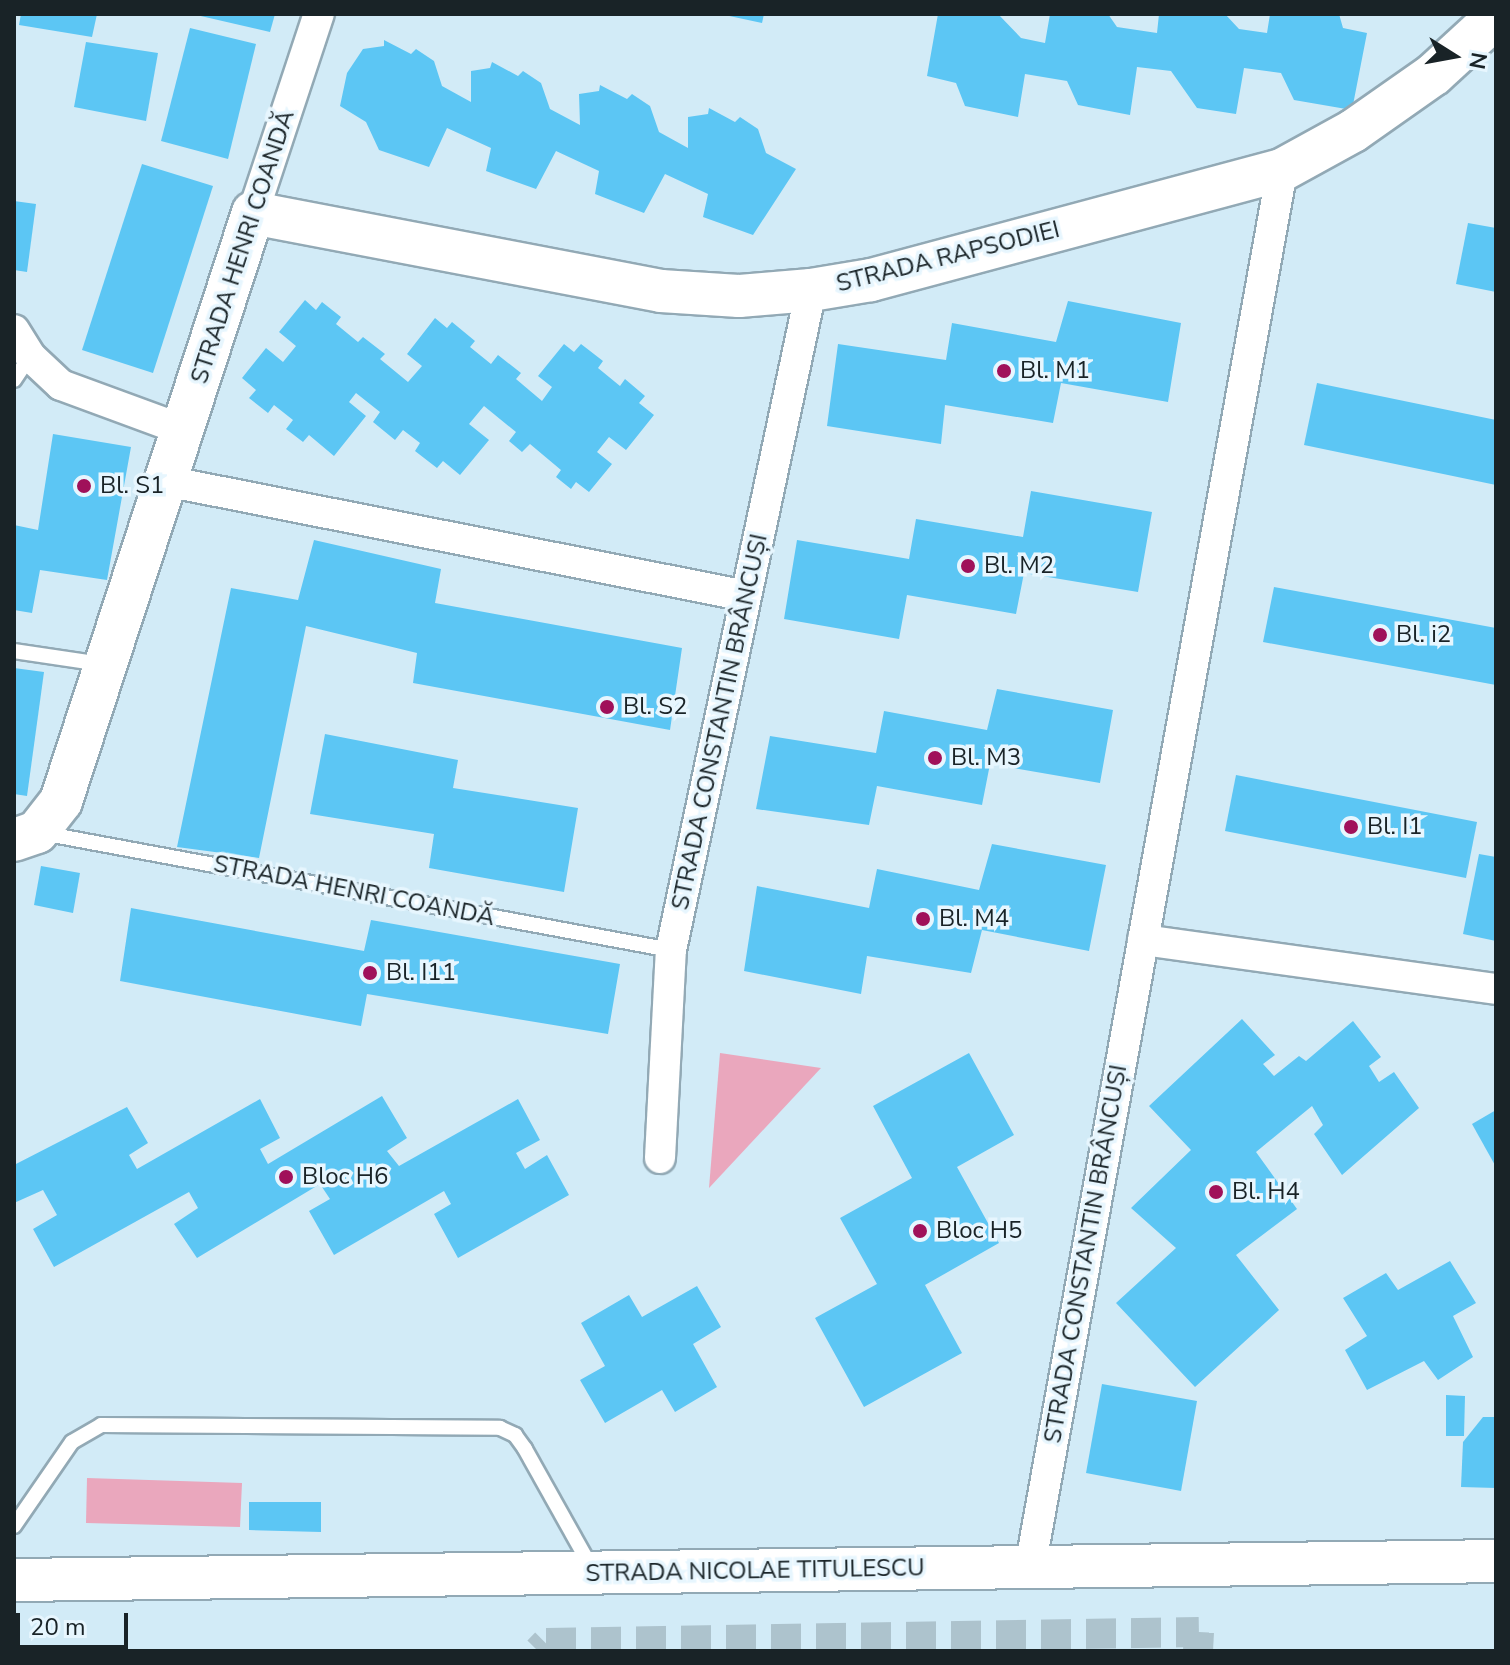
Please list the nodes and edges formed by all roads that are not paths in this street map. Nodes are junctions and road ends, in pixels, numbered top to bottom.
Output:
1 (319, 14) edge
2 (1496, 17) edge
3 (1282, 170) junction
4 (253, 213) junction
5 (811, 290) junction
6 (14, 330) edge
7 (22, 368) edge
8 (183, 430) junction
9 (166, 481) junction
10 (746, 596) junction
11 (14, 651) edge
12 (106, 665) junction
13 (26, 836) edge
14 (1143, 940) junction
15 (671, 950) junction
16 (1496, 989) edge
17 (660, 1158) dead end
18 (14, 1526) edge
19 (1496, 1561) edge
20 (1030, 1568) junction
21 (594, 1573) junction
22 (14, 1580) edge

1 - 4 street, STRADA HENRI COANDĂ
2 - 3 street, STRADA RAPSODIEI
3 - 5 street, STRADA RAPSODIEI
3 - 14 street, STRADA CONSTANTIN BRÂNCUȘI
4 - 5 street, STRADA RAPSODIEI
4 - 8 street, STRADA HENRI COANDĂ
5 - 10 street, STRADA CONSTANTIN BRÂNCUȘI
6 - 7 street
7 - 8 street
8 - 9 street, STRADA HENRI COANDĂ
9 - 10 street
9 - 12 street, STRADA HENRI COANDĂ
10 - 15 street, STRADA CONSTANTIN BRÂNCUȘI
11 - 12 lane
12 - 13 street, STRADA HENRI COANDĂ
13 - 15 lane, STRADA HENRI COANDĂ
14 - 16 street
14 - 20 street, STRADA CONSTANTIN BRÂNCUȘI
15 - 17 street, STRADA CONSTANTIN BRÂNCUȘI
18 - 21 lane
19 - 20 street, STRADA NICOLAE TITULESCU
20 - 21 street, STRADA NICOLAE TITULESCU
21 - 22 street, STRADA NICOLAE TITULESCU

